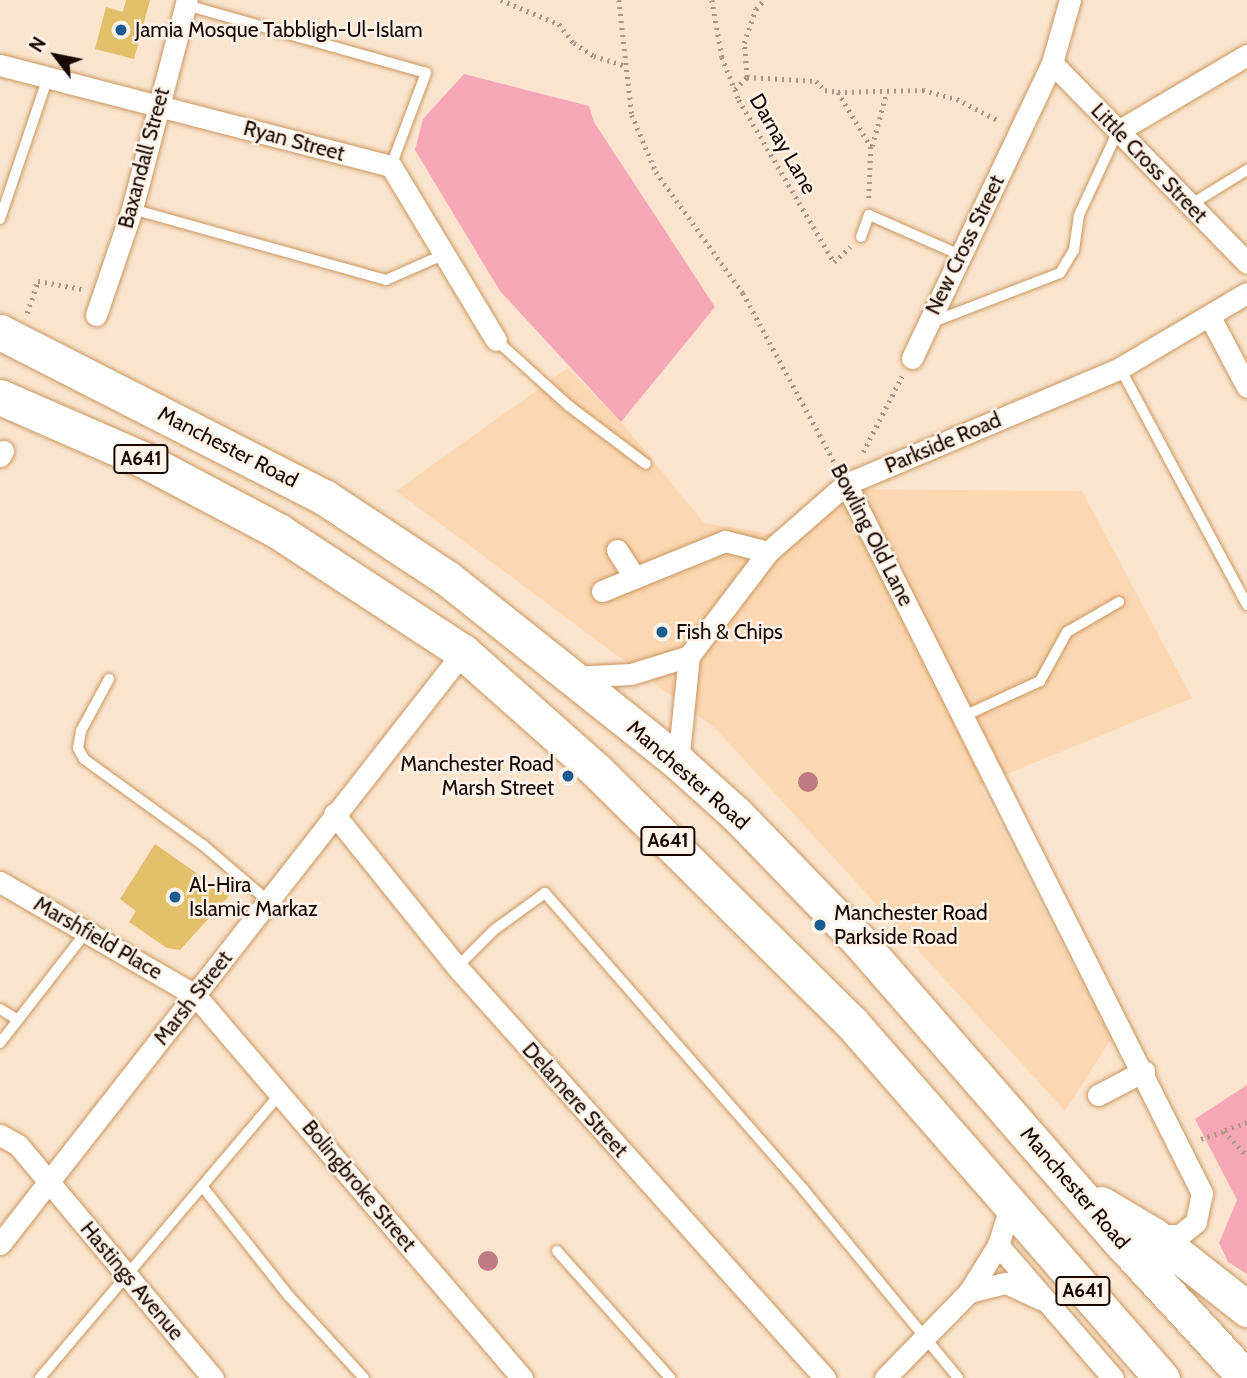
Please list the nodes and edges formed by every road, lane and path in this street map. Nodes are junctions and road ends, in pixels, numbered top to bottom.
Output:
1 (501, 0) edge
2 (619, 0) edge
3 (712, 0) edge
4 (764, 0) edge
5 (1070, 0) edge
6 (187, 3) edge
7 (1247, 55) edge
8 (1052, 63) junction
9 (0, 65) edge
10 (624, 65) junction
11 (48, 77) junction
12 (747, 77) junction
13 (734, 89) junction
14 (838, 92) junction
15 (886, 94) junction
16 (158, 105) junction
17 (1118, 131) junction
18 (1019, 133) junction
19 (871, 147) junction
20 (391, 166) junction
21 (1247, 170) edge
22 (1190, 205) junction
23 (132, 209) junction
24 (869, 215) junction
25 (0, 219) edge
26 (861, 237) joint
27 (445, 254) junction
28 (960, 256) junction
29 (1247, 263) edge
30 (104, 293) junction
31 (1247, 293) edge
32 (96, 315) dead end
33 (1210, 317) junction
34 (928, 324) junction
35 (9, 335) edge
36 (496, 340) joint
37 (912, 358) joint
38 (1120, 368) junction
39 (1247, 387) edge
40 (0, 397) edge
41 (646, 464) dead end
42 (846, 484) junction
43 (617, 551) dead end
44 (768, 552) junction
45 (635, 578) junction
46 (602, 591) dead end
47 (1119, 603) dead end
48 (1247, 606) edge
49 (463, 652) junction
50 (690, 656) junction
51 (571, 677) junction
52 (109, 679) dead end
53 (964, 716) junction
54 (678, 762) junction
55 (334, 814) junction
56 (0, 882) edge
57 (268, 901) junction
58 (86, 932) junction
59 (457, 967) junction
60 (195, 995) junction
61 (0, 1009) edge
62 (18, 1020) junction
63 (0, 1043) edge
64 (1144, 1071) junction
65 (280, 1094) junction
66 (1098, 1095) dead end
67 (1247, 1123) edge
68 (0, 1135) edge
69 (1247, 1156) edge
70 (50, 1184) junction
71 (202, 1186) junction
72 (1076, 1190) junction
73 (1011, 1204) junction
74 (1153, 1236) junction
75 (0, 1244) edge
76 (998, 1245) junction
77 (557, 1251) dead end
78 (126, 1275) junction
79 (968, 1293) junction
80 (1048, 1303) junction
81 (1247, 1310) edge
82 (924, 1334) junction
83 (41, 1377) edge
84 (213, 1378) edge
85 (365, 1378) edge
86 (522, 1378) edge
87 (670, 1378) edge
88 (825, 1378) edge
89 (886, 1378) edge
90 (958, 1378) edge
91 (1113, 1378) edge
92 (1162, 1378) edge
93 (1246, 1378) edge

1 - 10 path
2 - 10 path, Bowling Old Lane
3 - 13 path, Darnay Lane
4 - 12 path
5 - 8 street, New Cross Street
6 - 16 street, Baxandall Street
6 - 20 lane
7 - 17 street
8 - 17 street, Little Cross Street
8 - 18 street, New Cross Street
9 - 11 street, Ryan Street
10 - 42 path, Bowling Old Lane
11 - 16 street, Ryan Street
11 - 25 lane
12 - 13 path
12 - 14 path
13 - 26 path, Darnay Lane
14 - 15 path
14 - 19 path
15 - 18 path
15 - 19 path
16 - 20 street, Ryan Street
16 - 23 street, Baxandall Street
17 - 22 street, Little Cross Street
17 - 34 lane
18 - 28 street, New Cross Street
19 - 24 path
20 - 27 street
21 - 22 lane
22 - 29 street, Little Cross Street
23 - 27 lane
23 - 30 street, Baxandall Street
24 - 26 lane
24 - 28 lane
27 - 36 street
28 - 34 street, New Cross Street
30 - 32 street, Baxandall Street
30 - 35 path
31 - 33 street, Parkside Road
33 - 38 street, Parkside Road
33 - 39 street
34 - 37 street, New Cross Street
35 - 51 main road, Manchester Road / A641
36 - 41 lane
37 - 42 path
38 - 42 street, Parkside Road
38 - 48 lane
40 - 49 main road, A641
42 - 44 street, Parkside Road
42 - 53 street, Bowling Old Lane
43 - 45 street
44 - 45 street
44 - 50 street, Parkside Road
45 - 46 street
47 - 53 lane
49 - 55 street, Marsh Street
49 - 73 main road, A641
50 - 51 street
50 - 54 street
51 - 54 main road, Manchester Road / A641
52 - 57 lane
53 - 64 street, Bowling Old Lane
54 - 72 main road, Manchester Road / A641
55 - 57 street, Marsh Street
55 - 59 street, Delamere Street
56 - 58 street, Marshfield Place
57 - 60 street, Marsh Street
58 - 60 street, Marshfield Place
58 - 62 lane
59 - 82 lane
59 - 88 street, Delamere Street
60 - 65 street, Bolingbroke Street
60 - 70 street, Marsh Street
61 - 62 lane
62 - 63 lane
64 - 66 street
64 - 74 street, Bowling Old Lane
65 - 71 lane
65 - 86 street, Bolingbroke Street
67 - 69 path
68 - 70 street, Hastings Avenue
70 - 75 street, Marsh Street
70 - 78 street, Hastings Avenue
71 - 78 lane
71 - 85 lane
72 - 74 main road
72 - 93 main road, Manchester Road / A641
73 - 76 street
73 - 92 main road, A641
74 - 81 main road
76 - 79 street
76 - 80 street
77 - 87 lane
78 - 83 lane
78 - 84 street, Hastings Avenue
79 - 80 street
79 - 82 street
80 - 91 street
82 - 89 street
82 - 90 lane

